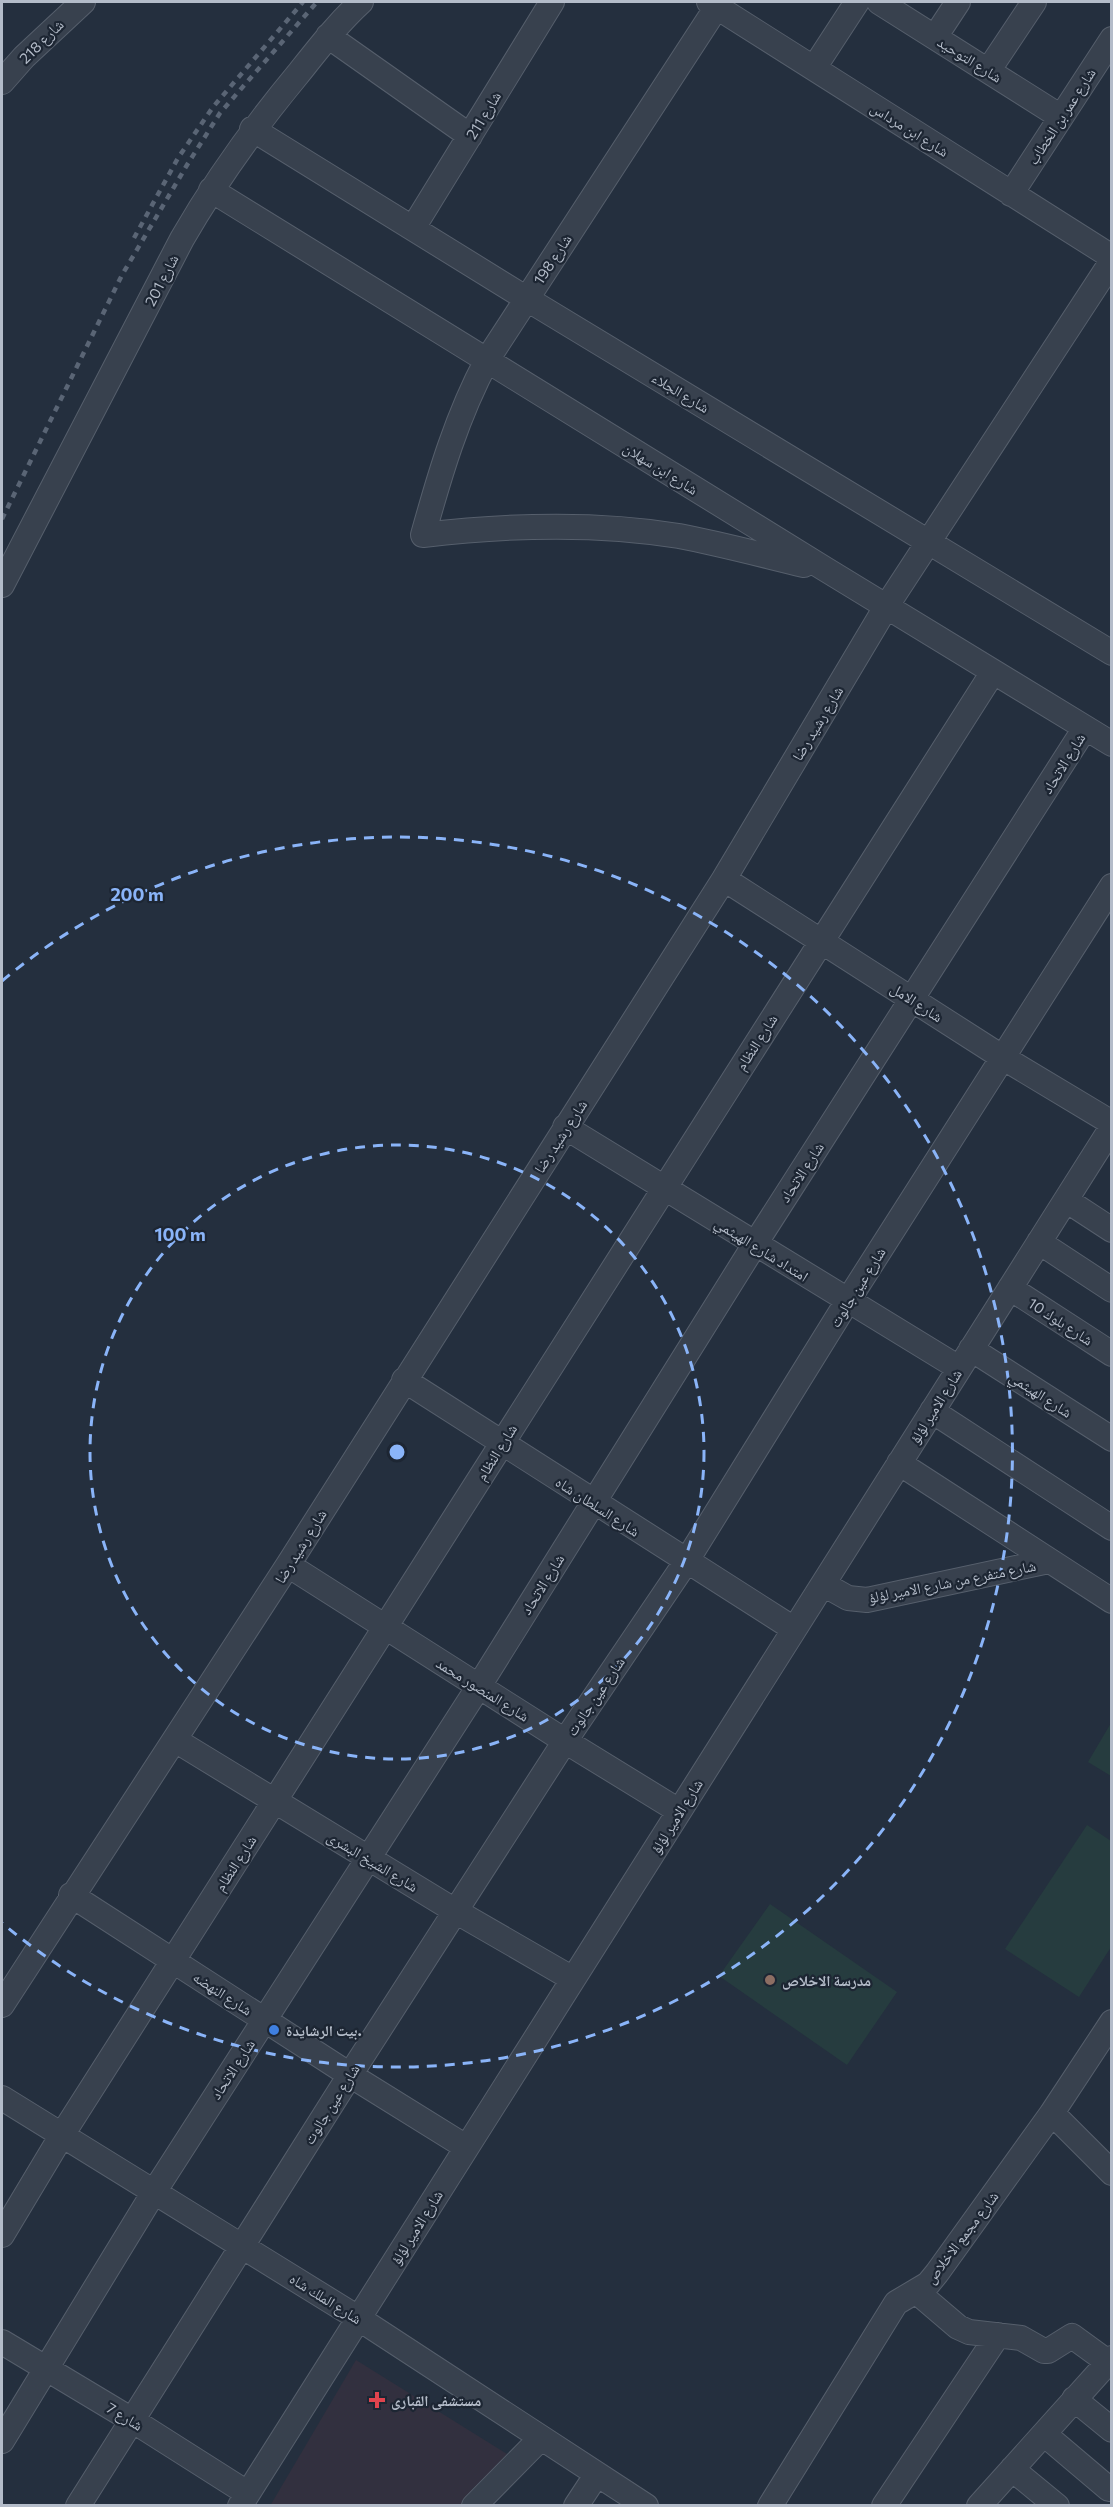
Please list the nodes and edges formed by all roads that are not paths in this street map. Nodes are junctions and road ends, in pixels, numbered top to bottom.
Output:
1 (83, 2) edge
2 (362, 2) edge
3 (552, 2) edge
4 (857, 2) edge
5 (879, 2) edge
6 (958, 2) edge
7 (1034, 2) edge
8 (715, 3) edge
9 (328, 36) junction
10 (935, 37) junction
11 (1112, 39) edge
12 (813, 68) junction
13 (988, 71) junction
14 (2, 82) edge
15 (1061, 117) junction
16 (252, 129) junction
17 (470, 136) junction
18 (211, 190) junction
19 (1011, 194) junction
20 (413, 228) junction
21 (1112, 257) edge
22 (1112, 261) edge
23 (526, 299) junction
24 (487, 360) junction
25 (928, 542) junction
26 (825, 569) junction
27 (2, 585) edge
28 (886, 607) junction
29 (1112, 653) edge
30 (993, 672) junction
31 (1085, 728) junction
32 (1112, 744) edge
33 (724, 879) junction
34 (1112, 886) edge
35 (821, 941) junction
36 (912, 999) junction
37 (1002, 1057) junction
38 (1112, 1125) edge
39 (566, 1127) junction
40 (1103, 1159) edge
41 (663, 1188) junction
42 (1066, 1200) junction
43 (1112, 1230) edge
44 (1039, 1242) junction
45 (755, 1244) junction
46 (1010, 1288) junction
47 (1112, 1290) edge
48 (847, 1302) junction
49 (1112, 1354) edge
50 (965, 1358) junction
51 (404, 1380) junction
52 (932, 1411) junction
53 (1112, 1439) edge
54 (502, 1443) junction
55 (899, 1463) junction
56 (592, 1502) junction
57 (1112, 1528) edge
58 (1048, 1561) junction
59 (686, 1562) junction
60 (288, 1565) junction
61 (823, 1584) junction
62 (1112, 1601) edge
63 (386, 1627) junction
64 (794, 1629) junction
65 (479, 1686) junction
66 (175, 1740) junction
67 (565, 1741) junction
68 (275, 1801) junction
69 (679, 1811) junction
70 (368, 1857) junction
71 (71, 1896) junction
72 (457, 1911) junction
73 (173, 1961) junction
74 (573, 1979) junction
75 (2, 2005) edge
76 (264, 2020) junction
77 (1112, 2022) edge
78 (350, 2075) junction
79 (2, 2098) edge
80 (1052, 2113) junction
81 (62, 2135) junction
82 (466, 2147) junction
83 (1112, 2173) edge
84 (154, 2192) junction
85 (2, 2235) edge
86 (242, 2246) junction
87 (917, 2292) junction
88 (358, 2318) junction
89 (998, 2335) junction
90 (2, 2342) edge
91 (1110, 2361) edge
92 (46, 2370) junction
93 (1074, 2399) junction
94 (132, 2420) junction
95 (1112, 2430) edge
96 (1044, 2434) junction
97 (541, 2438) junction
98 (2, 2441) edge
99 (1012, 2469) junction
100 (597, 2474) junction
101 (1109, 2489) dead end
102 (243, 2499) edge
103 (990, 2502) edge
104 (887, 2504) edge
105 (78, 2505) edge
106 (474, 2505) edge
107 (576, 2505) edge
108 (646, 2505) edge
109 (770, 2505) edge
110 (1057, 2505) edge

1 - 14 street, شارع 218
2 - 9 street, شارع 201
3 - 17 street, شارع 211
4 - 12 street
5 - 10 street, شارع التوحيد
6 - 10 street
7 - 13 street
8 - 12 street, شارع ابن مرداس
8 - 23 street, شارع 198
9 - 16 street, شارع 201
9 - 17 street
10 - 13 street, شارع التوحيد
11 - 15 street, شارع عمر بن الخطاب
12 - 19 street, شارع ابن مرداس
13 - 15 street, شارع التوحيد
15 - 19 street, شارع عمر بن الخطاب
16 - 18 street, شارع 201
16 - 20 street, شارع الجلاء
17 - 20 street, شارع 211
18 - 24 street, شارع ابن سهلان
18 - 27 street, شارع 201
19 - 21 street, شارع ابن مرداس
20 - 23 street, شارع الجلاء
22 - 25 street, شارع رشيد رضا
23 - 24 street, شارع 198
23 - 25 street, شارع الجلاء
24 - 26 street, شارع ابن سهلان
24 - 26 street, شارع 198
25 - 28 street, شارع رشيد رضا
25 - 29 street, شارع الجلاء
26 - 28 street, شارع ابن سهلان
28 - 30 street, شارع ابن سهلان
28 - 33 street, شارع رشيد رضا
30 - 31 street, شارع ابن سهلان
30 - 35 street, شارع النظام
31 - 32 street, شارع ابن سهلان
31 - 36 street, شارع الاتحاد
33 - 35 street, شارع الامل
33 - 39 street, شارع رشيد رضا
34 - 37 street, شارع عين جالوت
35 - 36 street, شارع الامل
35 - 41 street, شارع النظام
36 - 37 street, شارع الامل
36 - 45 street, شارع الاتحاد
37 - 38 street, شارع الامل
37 - 48 street, شارع عين جالوت
38 - 40 street, شارع الامير لؤلؤ
39 - 41 street, امتداد شارع الهيثمي
39 - 51 street, شارع رشيد رضا
40 - 42 street, شارع الامير لؤلؤ
41 - 45 street, امتداد شارع الهيثمي
41 - 54 street, شارع النظام
42 - 43 street
42 - 44 street, شارع الامير لؤلؤ
44 - 46 street, شارع الامير لؤلؤ
44 - 47 street
45 - 48 street, امتداد شارع الهيثمي
45 - 56 street, شارع الاتحاد
46 - 49 street, شارع بلوك 10
46 - 50 street, شارع الامير لؤلؤ
48 - 50 street, امتداد شارع الهيثمي
48 - 59 street, شارع عين جالوت
50 - 52 street, شارع الامير لؤلؤ
50 - 53 street, شارع الهيثمي
51 - 54 street, شارع السلطان شاه
51 - 60 street, شارع رشيد رضا
52 - 55 street, شارع الامير لؤلؤ
52 - 57 street
54 - 56 street, شارع السلطان شاه
54 - 63 street, شارع النظام
55 - 58 street
55 - 61 street, شارع الامير لؤلؤ
56 - 59 street, شارع السلطان شاه
56 - 65 street, شارع الاتحاد
58 - 61 street, شارع متفرع من شارع الامير لؤلؤ
58 - 62 street
59 - 64 street, شارع السلطان شاه
59 - 67 street, شارع عين جالوت
60 - 63 street, شارع المنصور محمد
60 - 66 street, شارع رشيد رضا
61 - 64 street, شارع الامير لؤلؤ
63 - 65 street, شارع المنصور محمد
63 - 68 street, شارع النظام
64 - 69 street, شارع الامير لؤلؤ
65 - 67 street, شارع المنصور محمد
65 - 70 street, شارع الاتحاد
66 - 68 street, شارع الشيخ البشرى
66 - 71 street, شارع رشيد رضا
67 - 69 street, شارع المنصور محمد
67 - 72 street, شارع عين جالوت
68 - 70 street, شارع الشيخ البشرى
68 - 73 street, شارع النظام
69 - 74 street, شارع الامير لؤلؤ
70 - 72 street, شارع الشيخ البشرى
70 - 76 street, شارع الاتحاد
71 - 73 street, شارع النهضه
71 - 75 street, شارع رشيد رضا
72 - 74 street, شارع الشيخ البشرى
72 - 78 street, شارع عين جالوت
73 - 76 street, شارع النهضه
73 - 81 street, شارع النظام
74 - 82 street, شارع الامير لؤلؤ
76 - 78 street, شارع النهضه
76 - 84 street, شارع الاتحاد
77 - 80 street, شارع مجمع الاخلاص
78 - 82 street, شارع النهضه
78 - 86 street, شارع عين جالوت
79 - 81 street, شارع الملك شاه
80 - 83 street
80 - 87 street, شارع مجمع الاخلاص
81 - 84 street, شارع الملك شاه
81 - 85 street, شارع النظام
82 - 88 street, شارع الامير لؤلؤ
84 - 86 street, شارع الملك شاه
84 - 92 street, شارع الاتحاد
86 - 88 street, شارع الملك شاه
86 - 94 street, شارع عين جالوت
87 - 89 street
87 - 109 street, شارع مجمع الاخلاص
88 - 97 street, شارع الملك شاه
88 - 102 street, شارع الامير لؤلؤ
89 - 91 street
89 - 104 street
90 - 92 street, شارع 7
91 - 93 street
92 - 94 street, شارع 7
92 - 98 street, شارع الاتحاد
93 - 95 street
93 - 96 street
94 - 102 street, شارع 7
94 - 105 street, شارع عين جالوت
96 - 99 street
96 - 101 street
97 - 100 street, شارع الملك شاه
97 - 106 street
99 - 103 street
99 - 110 street
100 - 107 street
100 - 108 street, شارع الملك شاه

